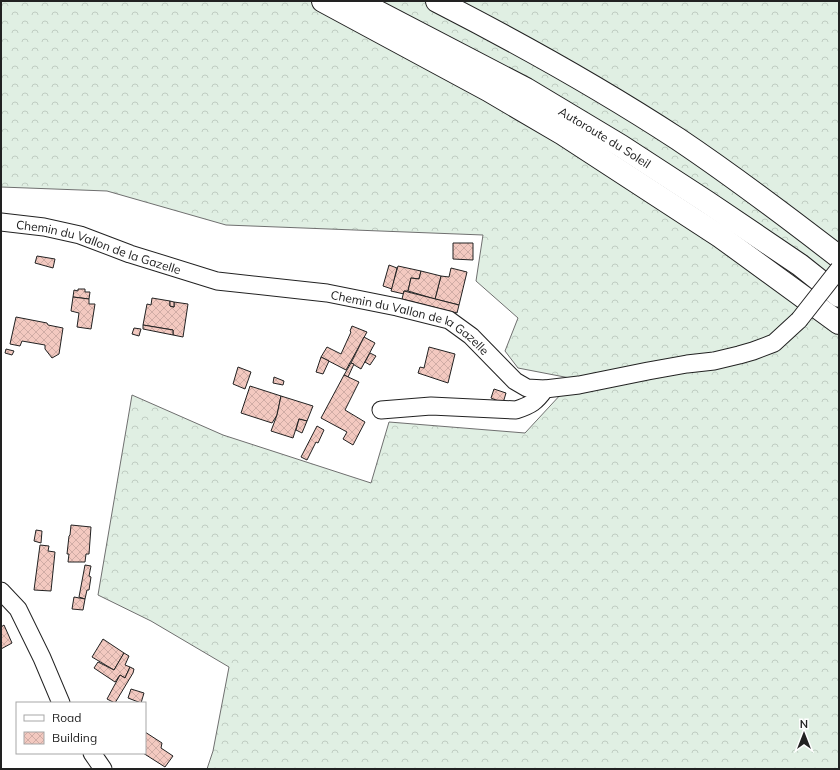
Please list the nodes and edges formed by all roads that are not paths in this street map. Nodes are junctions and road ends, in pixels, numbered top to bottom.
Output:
1 (323, 1) edge
2 (357, 1) edge
3 (437, 1) edge
4 (1, 222) edge
5 (839, 257) edge
6 (839, 269) edge
7 (839, 296) edge
8 (839, 323) edge
9 (545, 389) junction
10 (381, 410) dead end
11 (1, 591) edge
12 (61, 702) edge
13 (93, 754) edge
14 (103, 769) edge

1 - 8 highway
2 - 7 highway, Autoroute du Soleil
3 - 5 highway
4 - 9 street, Chemin du Vallon de la Gazelle
6 - 9 street, Chemin du Vallon de la Gazelle, bridge
9 - 10 street
11 - 12 street
13 - 14 street

